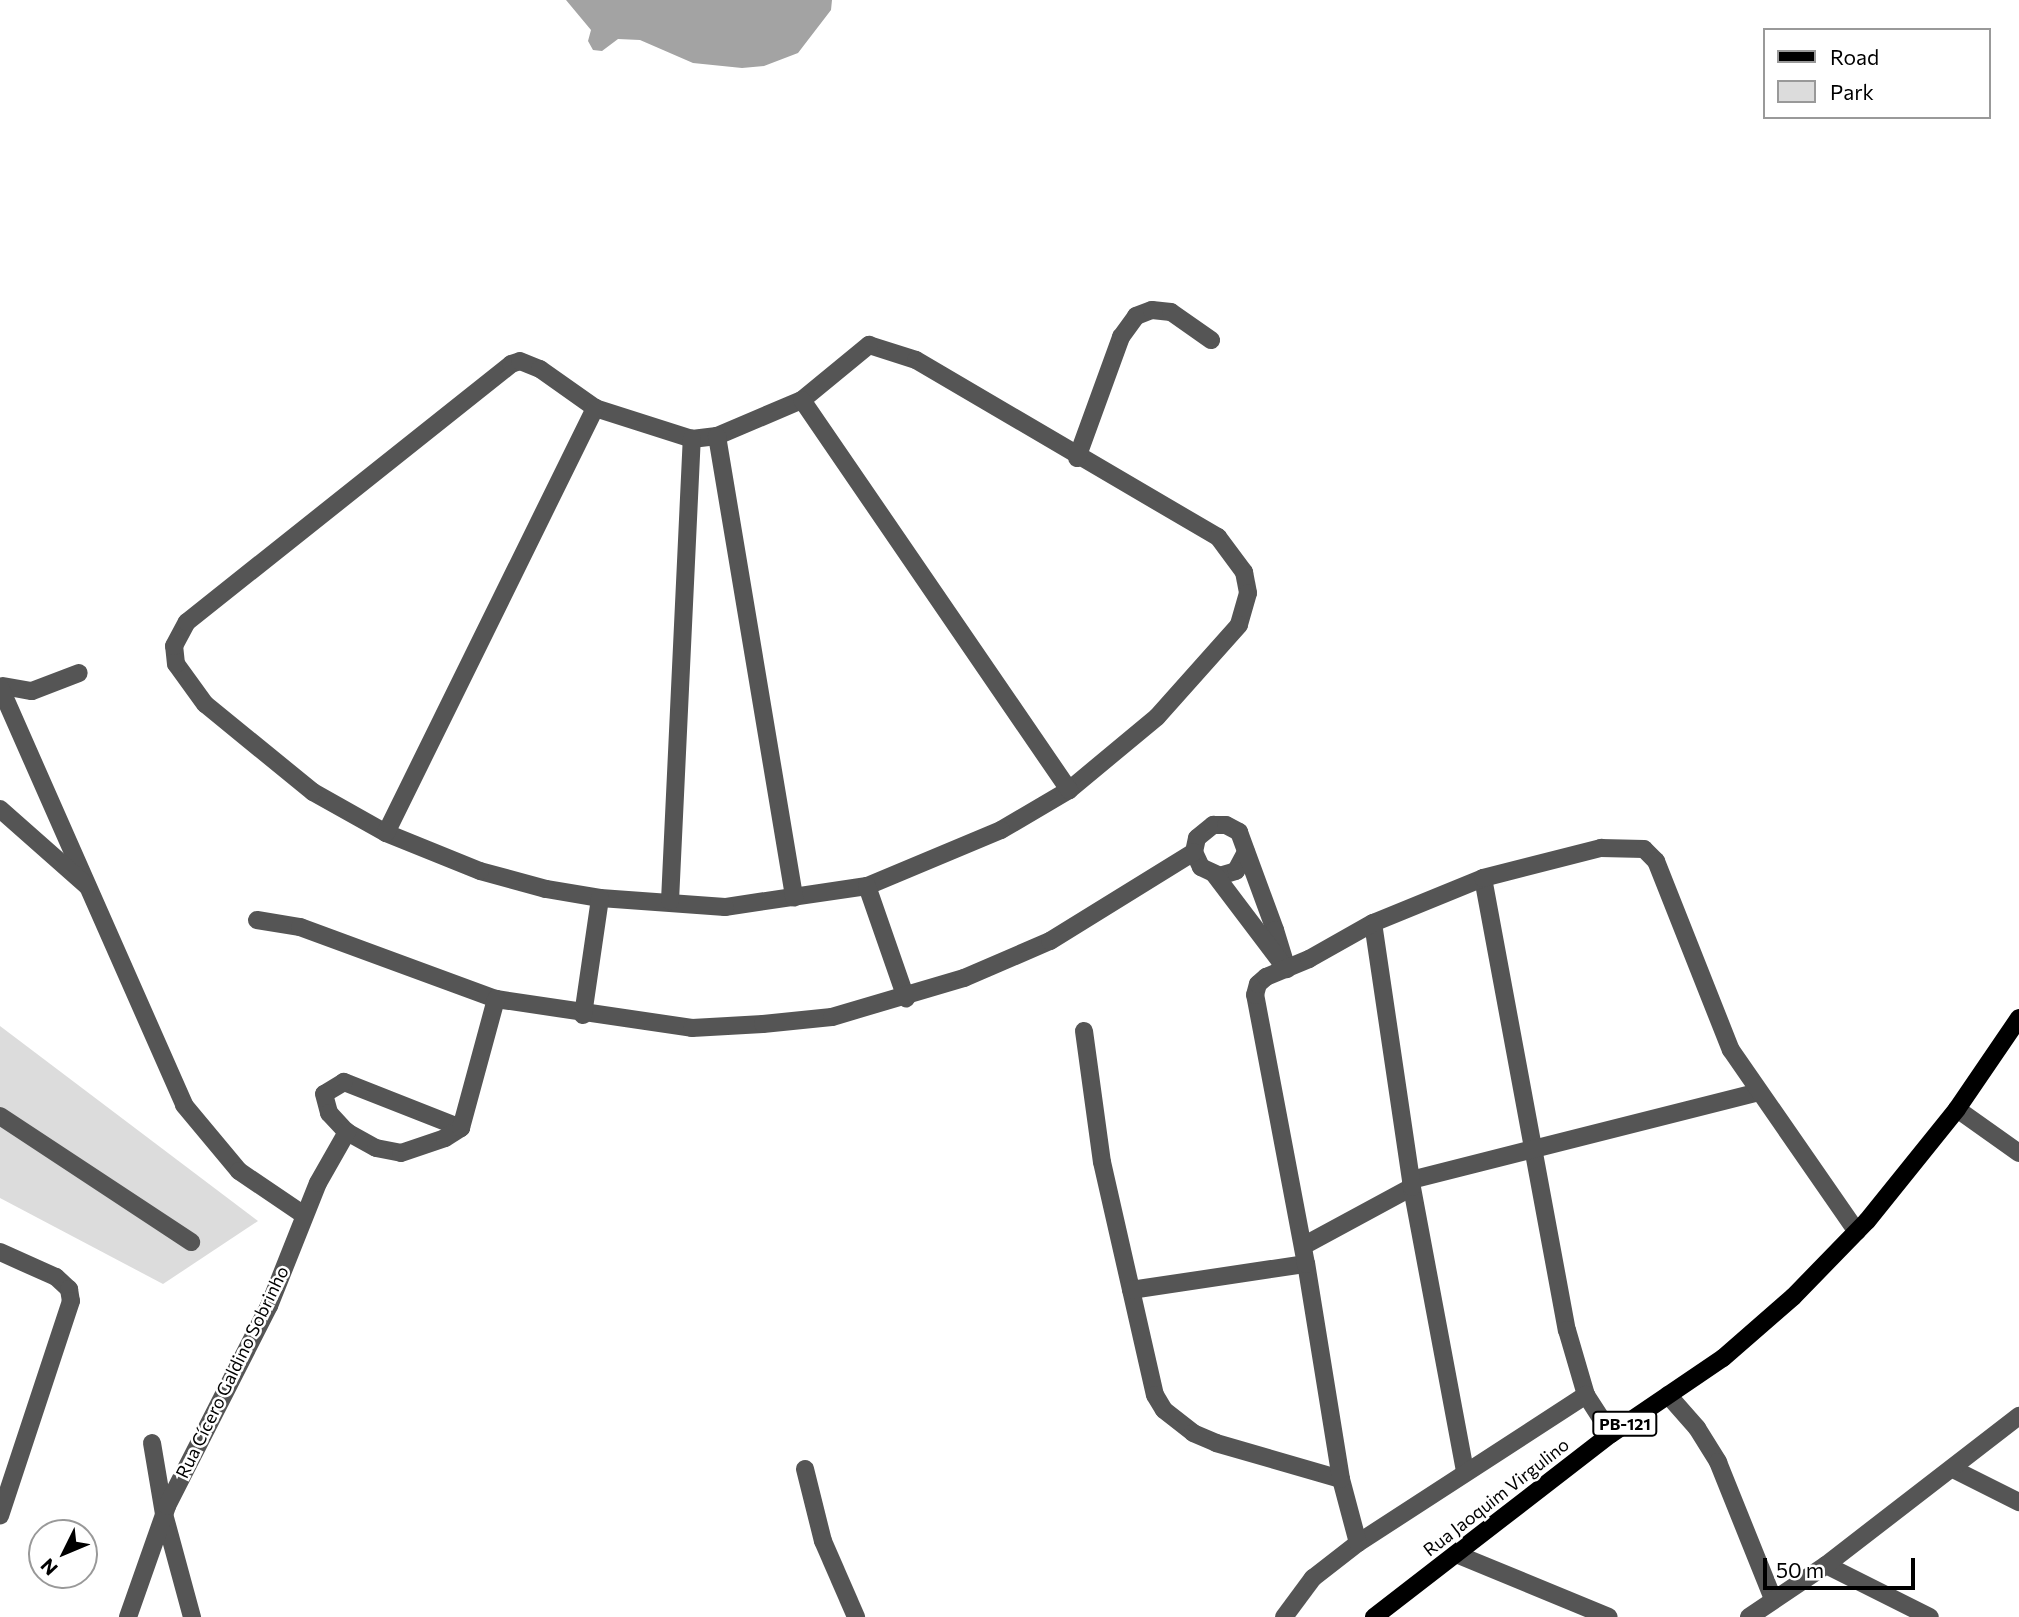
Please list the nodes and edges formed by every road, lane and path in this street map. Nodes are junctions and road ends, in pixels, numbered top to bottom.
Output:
1 (1211, 340) dead end
2 (802, 400) junction
3 (595, 408) junction
4 (717, 436) junction
5 (692, 439) junction
6 (1077, 458) junction
7 (79, 673) dead end
8 (1, 686) edge
9 (1069, 790) junction
10 (0, 809) edge
11 (386, 833) junction
12 (1194, 852) junction
13 (1246, 852) junction
14 (1215, 875) junction
15 (1483, 878) junction
16 (867, 886) junction
17 (90, 889) junction
18 (600, 898) junction
19 (794, 898) junction
20 (670, 901) junction
21 (257, 920) dead end
22 (1373, 923) junction
23 (1287, 969) junction
24 (906, 998) junction
25 (496, 999) junction
26 (583, 1014) junction
27 (2019, 1018) edge
28 (1084, 1031) dead end
29 (1756, 1093) junction
30 (1957, 1109) junction
31 (0, 1116) edge
32 (461, 1128) junction
33 (347, 1132) junction
34 (1535, 1147) junction
35 (2019, 1153) edge
36 (1412, 1184) junction
37 (304, 1215) junction
38 (1862, 1226) junction
39 (191, 1242) dead end
40 (0, 1252) edge
41 (1304, 1255) junction
42 (1131, 1290) junction
43 (1586, 1395) junction
44 (1668, 1395) junction
45 (2019, 1416) edge
46 (1611, 1434) junction
47 (152, 1443) dead end
48 (805, 1469) dead end
49 (1953, 1469) junction
50 (1465, 1471) junction
51 (1341, 1479) junction
52 (2019, 1502) edge
53 (164, 1514) junction
54 (0, 1516) edge
55 (1358, 1542) junction
56 (1456, 1554) junction
57 (1826, 1565) junction
58 (1773, 1599) junction
59 (128, 1617) edge
60 (191, 1617) edge
61 (856, 1617) edge
62 (1284, 1617) edge
63 (1374, 1617) edge
64 (1609, 1617) edge
65 (1749, 1617) edge
66 (1930, 1617) edge

1 - 6 street
2 - 4 street
2 - 6 street
2 - 9 street
3 - 5 street
3 - 11 street
3 - 11 street
4 - 5 street
4 - 19 street
5 - 20 street
6 - 9 street
7 - 8 street
8 - 17 street
9 - 16 street
10 - 17 street
11 - 18 street
12 - 13 street
12 - 14 street
12 - 24 street
13 - 14 street
13 - 23 street
14 - 23 street
15 - 22 street
15 - 29 street
15 - 34 street
16 - 19 street
16 - 24 street
17 - 37 street
18 - 20 street
18 - 26 street
19 - 20 street
21 - 25 street
22 - 23 street
22 - 36 street
23 - 41 street
24 - 26 street
25 - 26 street
25 - 32 street
27 - 30 main road, PB-121
28 - 42 street
29 - 34 street
29 - 38 street
30 - 35 street
30 - 38 main road, PB-121
31 - 39 street
32 - 33 street
32 - 33 street
33 - 37 street, Rua Cícero Galdino Sobrinho
34 - 36 street
34 - 43 street
36 - 41 street
36 - 50 street
37 - 53 street, Rua Cícero Galdino Sobrinho
38 - 44 main road, Rua Jaoquim Virgulino / PB-121
40 - 54 street
41 - 42 street
41 - 51 street
42 - 51 street
43 - 46 street
43 - 50 street
44 - 46 main road, Rua Jaoquim Virgulino / PB-121
44 - 58 street
45 - 49 street
46 - 56 main road, Rua Jaoquim Virgulino / PB-121
47 - 53 street
48 - 61 street
49 - 52 street
49 - 57 street
50 - 55 street
51 - 55 street
53 - 59 street, Rua Cícero Galdino Sobrinho
53 - 60 street
55 - 62 street
56 - 63 main road, Rua Jaoquim Virgulino / PB-121
56 - 64 street
57 - 58 street
57 - 66 street
58 - 65 street

